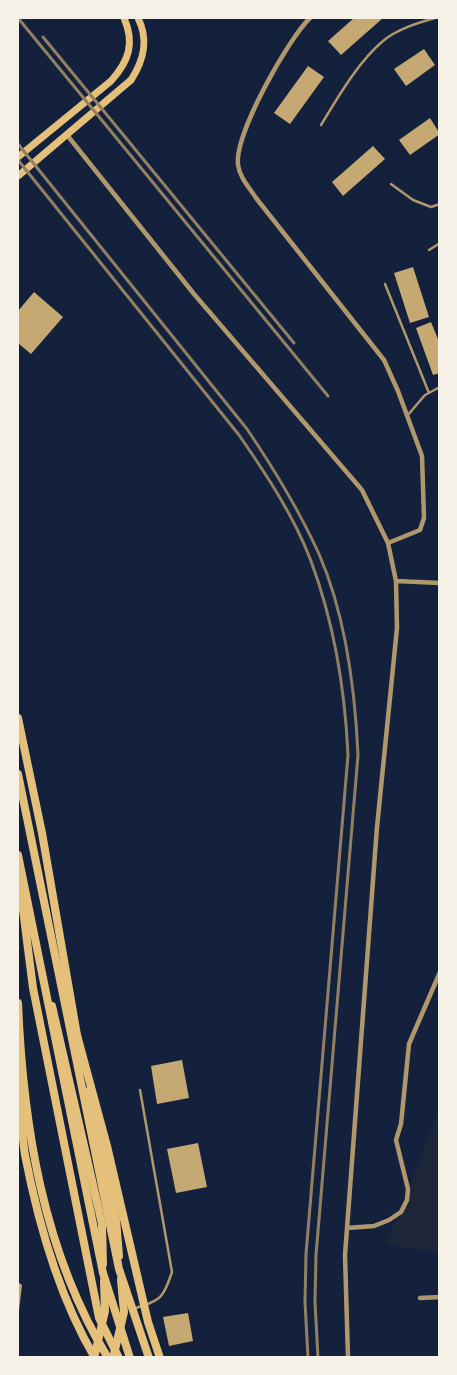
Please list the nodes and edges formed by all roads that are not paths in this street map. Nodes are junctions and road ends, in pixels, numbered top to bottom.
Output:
1 (124, 18) edge
2 (138, 18) edge
3 (310, 18) edge
4 (436, 18) edge
5 (322, 124) dead end
6 (67, 135) junction
7 (18, 157) edge
8 (18, 176) edge
9 (391, 184) dead end
10 (440, 204) edge
11 (440, 243) edge
12 (429, 250) dead end
13 (385, 284) dead end
14 (440, 387) edge
15 (429, 393) junction
16 (407, 416) junction
17 (388, 543) junction
18 (396, 581) junction
19 (440, 583) edge
20 (18, 718) edge
21 (18, 774) edge
22 (18, 855) edge
23 (18, 884) edge
24 (22, 900) junction
25 (440, 972) edge
26 (18, 1003) edge
27 (77, 1035) junction
28 (18, 1075) edge
29 (140, 1090) dead end
30 (347, 1228) junction
31 (420, 1298) dead end
32 (440, 1298) edge
33 (105, 1311) junction
34 (124, 1312) junction
35 (95, 1358) edge
36 (108, 1358) edge
37 (114, 1358) edge
38 (119, 1358) edge
39 (130, 1358) edge
40 (149, 1358) edge
41 (160, 1358) edge
42 (348, 1358) edge

1 - 7 main road
2 - 6 main road
3 - 16 street
4 - 5 lane
6 - 8 main road
6 - 17 street
9 - 10 lane
11 - 12 lane
13 - 15 lane
14 - 15 lane
15 - 16 lane
16 - 17 street
17 - 18 street
18 - 19 street
18 - 30 street
20 - 27 main road
21 - 40 main road
22 - 39 main road
23 - 24 main road
24 - 33 main road
24 - 38 main road
25 - 30 street
26 - 36 main road
27 - 34 main road
27 - 41 main road
28 - 35 main road
29 - 34 lane
30 - 42 street
31 - 32 street
33 - 34 lane
33 - 35 main road
34 - 37 main road

